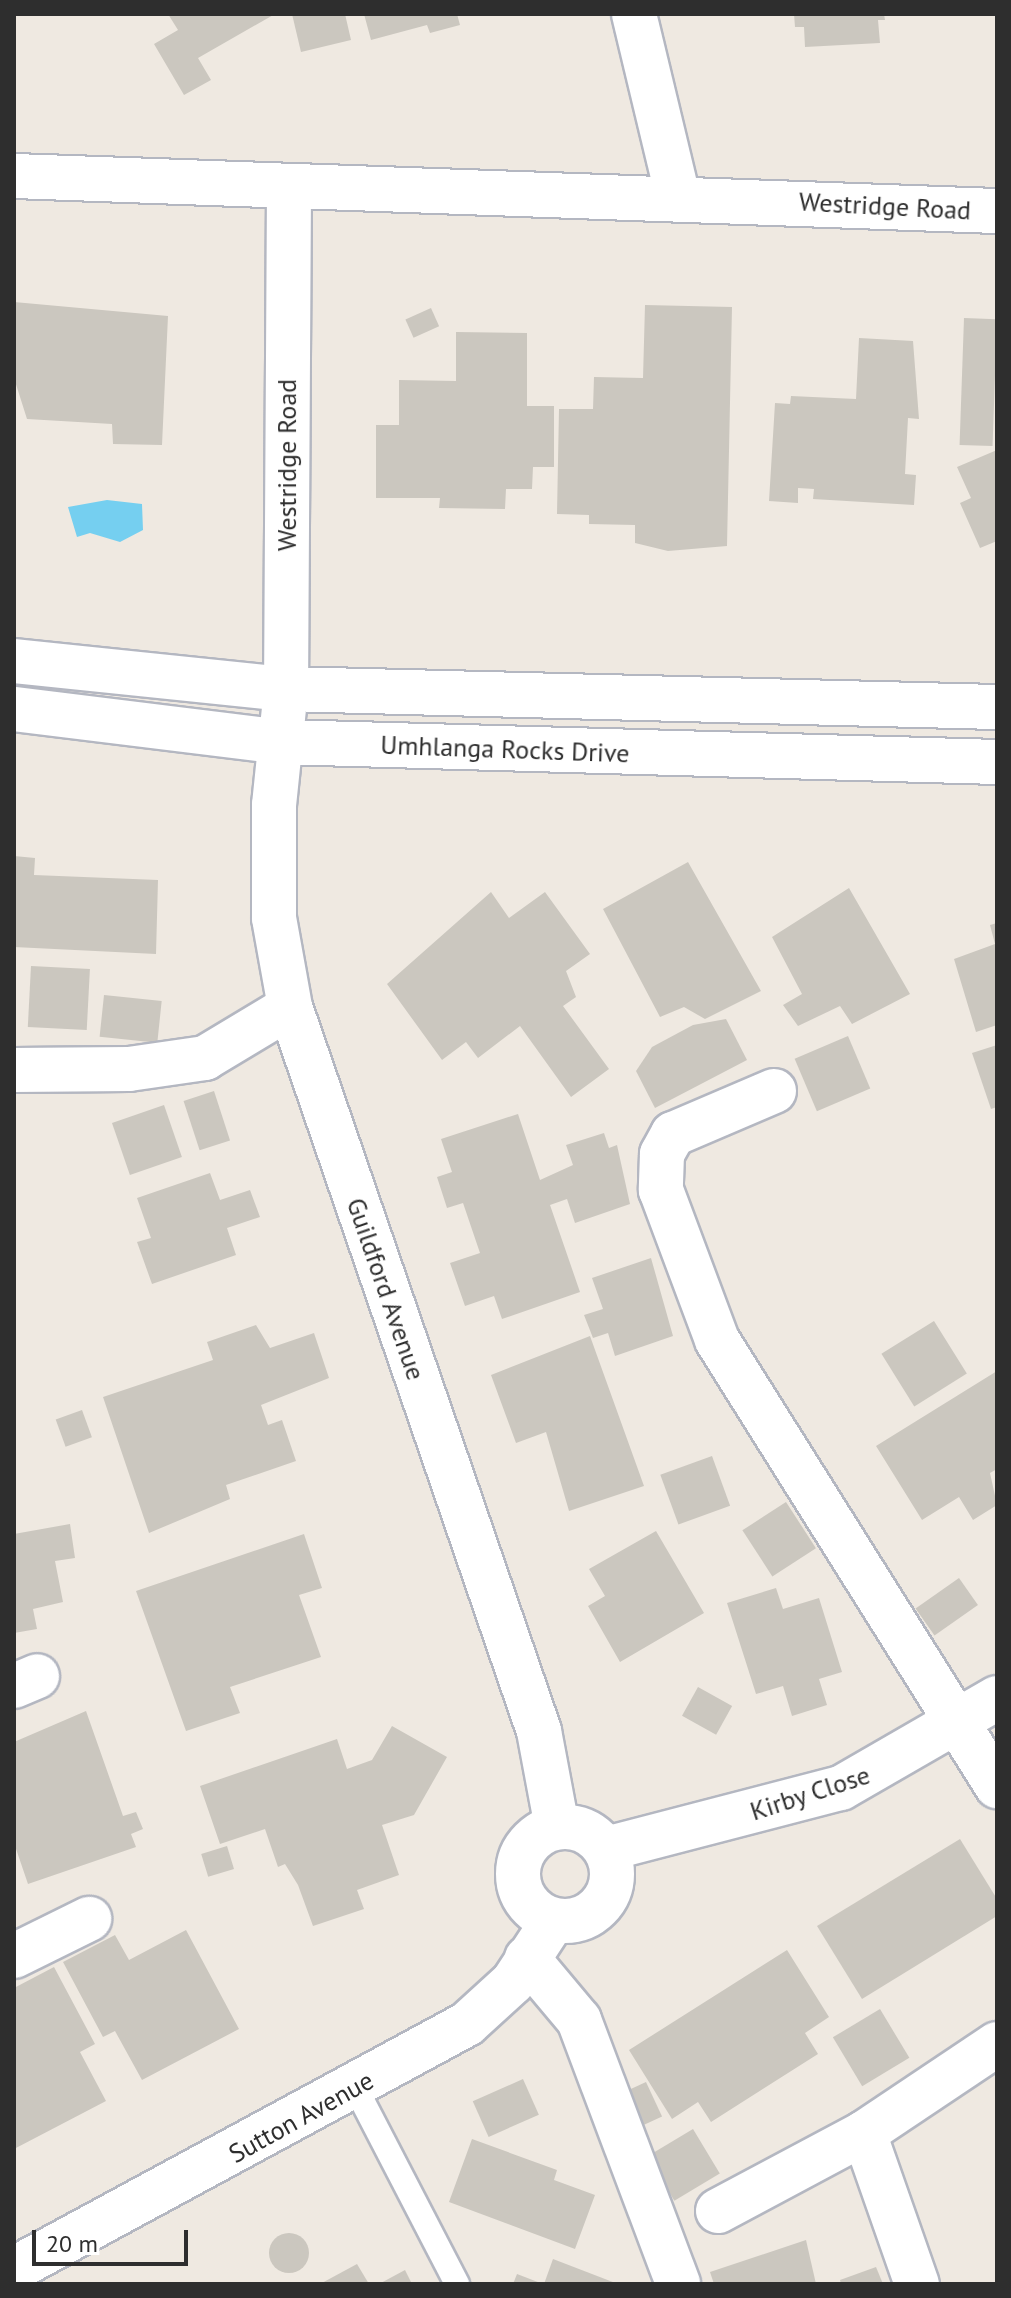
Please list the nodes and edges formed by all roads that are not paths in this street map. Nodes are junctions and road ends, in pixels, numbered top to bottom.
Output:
1 (634, 14) edge
2 (14, 176) edge
3 (289, 189) junction
4 (678, 197) junction
5 (997, 211) edge
6 (14, 661) edge
7 (286, 689) junction
8 (997, 707) edge
9 (14, 709) edge
10 (282, 742) junction
11 (997, 762) edge
12 (290, 1007) junction
13 (14, 1070) edge
14 (774, 1091) dead end
15 (997, 1698) edge
16 (955, 1724) junction
17 (997, 1786) edge
18 (557, 1827) junction
19 (606, 1849) junction
20 (89, 1919) dead end
21 (553, 1921) junction
22 (14, 1956) edge
23 (527, 1958) junction
24 (997, 2044) edge
25 (355, 2087) junction
26 (864, 2133) junction
27 (718, 2211) dead end
28 (14, 2269) edge
29 (457, 2284) edge
30 (678, 2284) edge
31 (917, 2284) edge

1 - 4 street
2 - 3 street, Westridge Road
3 - 4 street, Westridge Road
3 - 7 street, Westridge Road
4 - 5 street, Westridge Road
6 - 7 street, Umhlanga Rocks Drive
7 - 8 street, Umhlanga Rocks Drive
7 - 10 street, Westridge Road
9 - 10 street, Umhlanga Rocks Drive
10 - 11 street, Umhlanga Rocks Drive
10 - 12 street, Guildford Avenue
12 - 13 street
12 - 18 street, Guildford Avenue
14 - 16 street
15 - 16 street, Kirby Close
16 - 17 street
16 - 19 street, Kirby Close
18 - 19 street
18 - 21 street
19 - 21 street
20 - 22 street
21 - 23 street, Sutton Avenue
23 - 25 street, Sutton Avenue
23 - 30 street
24 - 26 street
25 - 28 street, Sutton Avenue
25 - 29 lane
26 - 27 street
26 - 31 street

